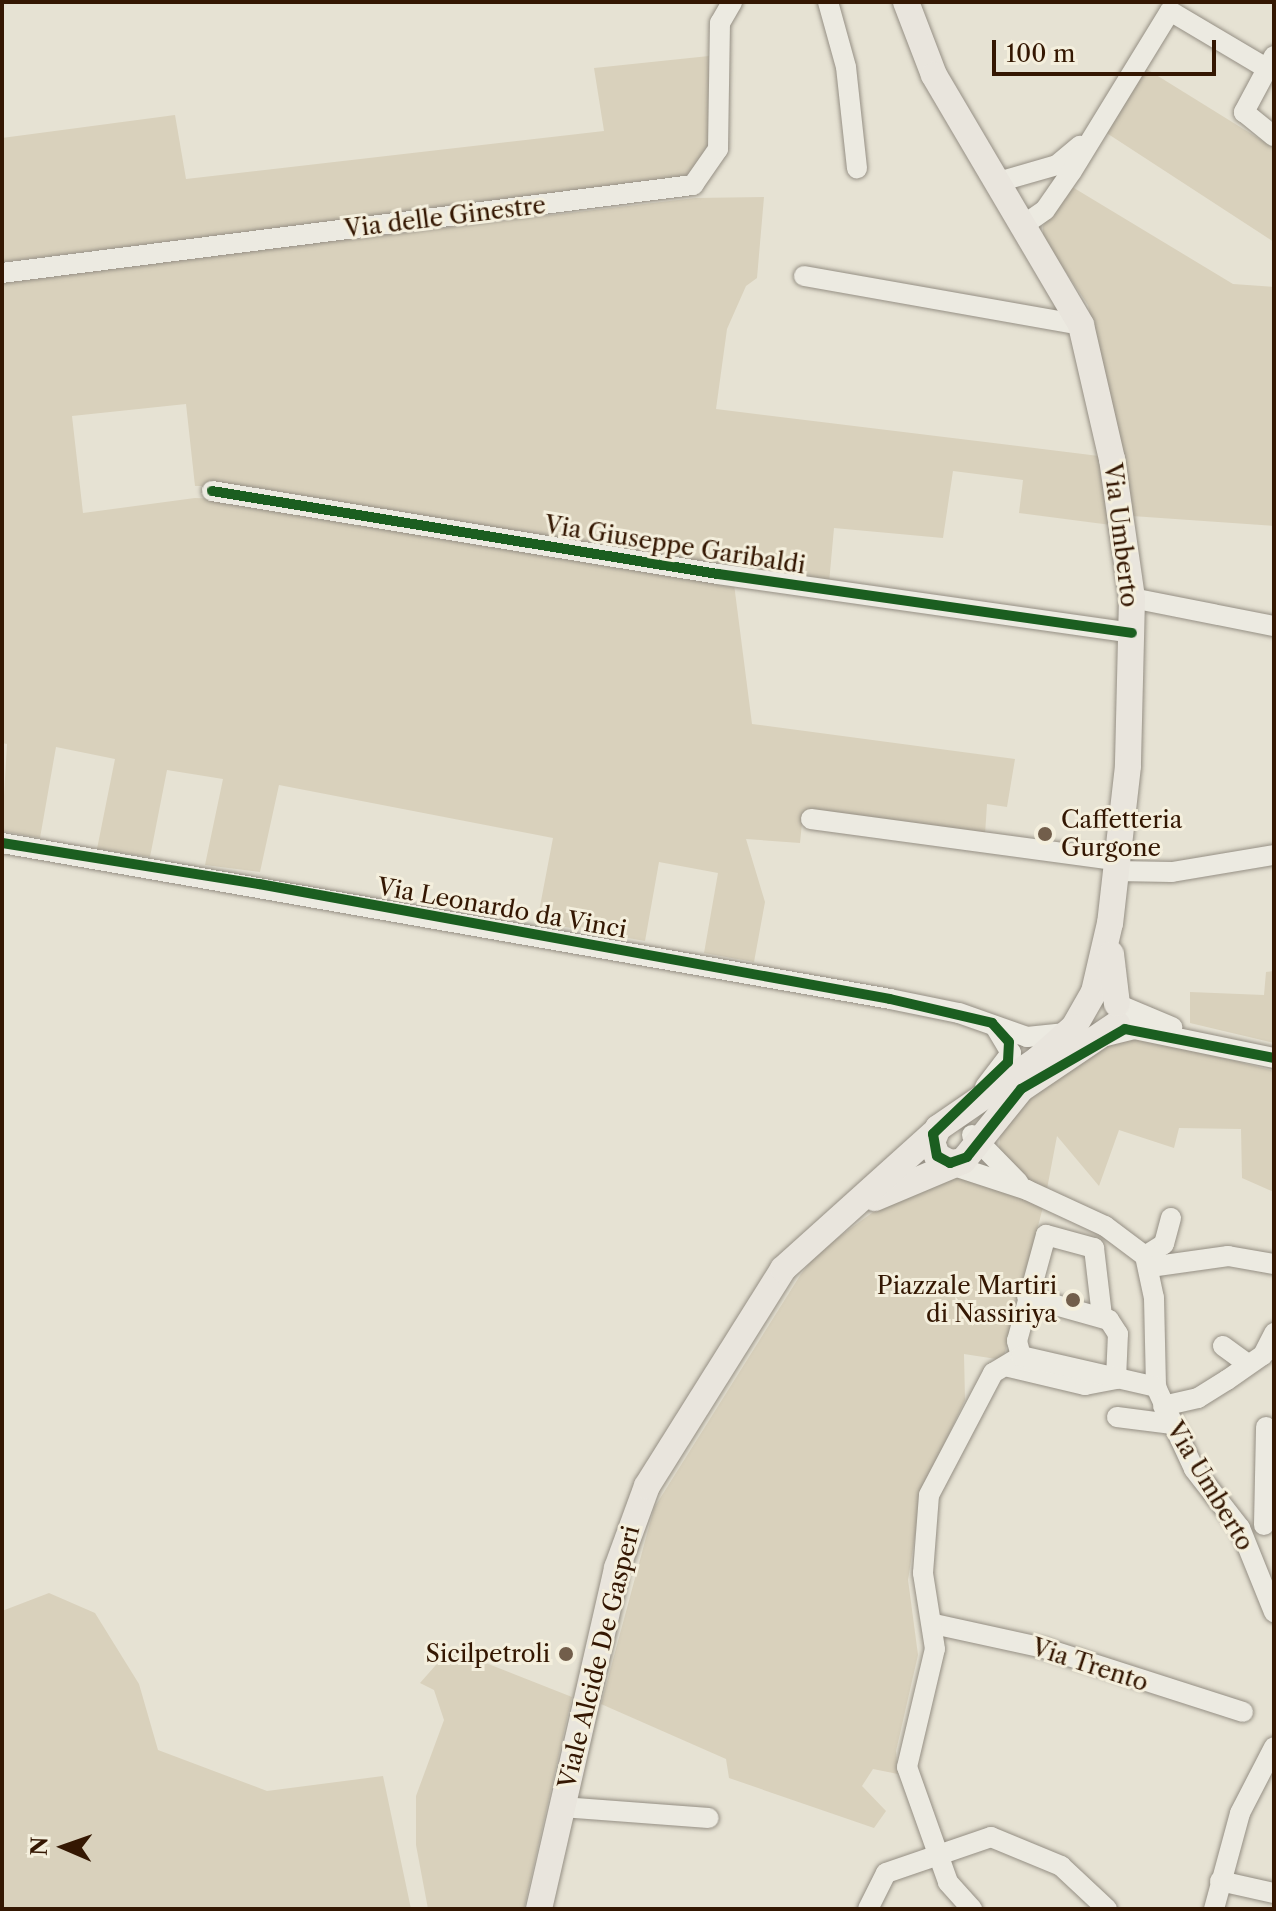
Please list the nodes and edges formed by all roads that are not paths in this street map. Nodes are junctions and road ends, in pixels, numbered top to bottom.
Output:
1 (732, 2) edge
2 (828, 2) edge
3 (906, 2) edge
4 (1266, 62) edge
5 (1274, 136) edge
6 (1089, 138) junction
7 (857, 168) dead end
8 (998, 182) junction
9 (1025, 224) junction
10 (2, 273) edge
11 (804, 276) dead end
12 (1077, 314) junction
13 (212, 491) dead end
14 (1132, 598) junction
15 (1274, 626) edge
16 (1132, 633) junction
17 (811, 819) dead end
18 (2, 843) edge
19 (1274, 855) edge
20 (1115, 866) junction
21 (1101, 1020) junction
22 (992, 1023) junction
23 (1274, 1058) edge
24 (939, 1129) junction
25 (967, 1142) junction
26 (1027, 1190) junction
27 (1171, 1218) dead end
28 (829, 1223) junction
29 (1147, 1262) junction
30 (1274, 1264) edge
31 (1027, 1297) junction
32 (1102, 1316) junction
33 (1274, 1333) edge
34 (1223, 1346) dead end
35 (1248, 1364) junction
36 (1010, 1365) junction
37 (1116, 1379) junction
38 (1164, 1406) junction
39 (1117, 1417) dead end
40 (1266, 1427) dead end
41 (1206, 1483) junction
42 (1269, 1524) edge
43 (1274, 1612) edge
44 (934, 1624) junction
45 (1243, 1712) dead end
46 (1274, 1747) edge
47 (562, 1807) junction
48 (709, 1818) dead end
49 (937, 1852) junction
50 (1220, 1881) junction
51 (1274, 1893) edge
52 (539, 1909) edge
53 (868, 1909) edge
54 (972, 1909) edge
55 (1107, 1909) edge
56 (1214, 1909) edge

1 - 10 street, Via delle Ginestre
2 - 7 street
3 - 8 main road, Via Umberto
4 - 5 street
4 - 6 street
6 - 8 street
6 - 9 street
8 - 9 main road, Via Umberto
9 - 12 main road, Via Umberto
11 - 12 street
12 - 14 main road, Via Umberto
13 - 16 street, Via Giuseppe Garibaldi
14 - 15 street
14 - 16 main road, Via Umberto
16 - 20 main road, Via Umberto
17 - 20 street
18 - 22 street, Via Leonardo da Vinci
19 - 20 street
20 - 21 main road, Via Umberto
21 - 22 street, Via Leonardo da Vinci
21 - 23 street
21 - 25 main road
21 - 25 main road
22 - 25 street
24 - 25 main road
24 - 25 main road
24 - 28 main road
25 - 26 street
25 - 26 street
25 - 28 main road
26 - 29 street
27 - 29 street
28 - 47 main road, Viale Alcide De Gasperi
29 - 30 street
29 - 38 street, Via Umberto
31 - 32 street
31 - 32 street
31 - 36 street
32 - 37 street
33 - 35 street
34 - 35 street
35 - 38 street
36 - 37 street
36 - 44 street
37 - 38 street
38 - 39 street
38 - 41 street, Via Umberto
40 - 42 street
41 - 42 street
41 - 43 street, Via Umberto
44 - 45 street, Via Trento
44 - 49 street
46 - 50 street
47 - 48 street
47 - 52 main road, Viale Alcide De Gasperi
49 - 53 street
49 - 54 street
49 - 55 street
50 - 51 street
50 - 56 street

